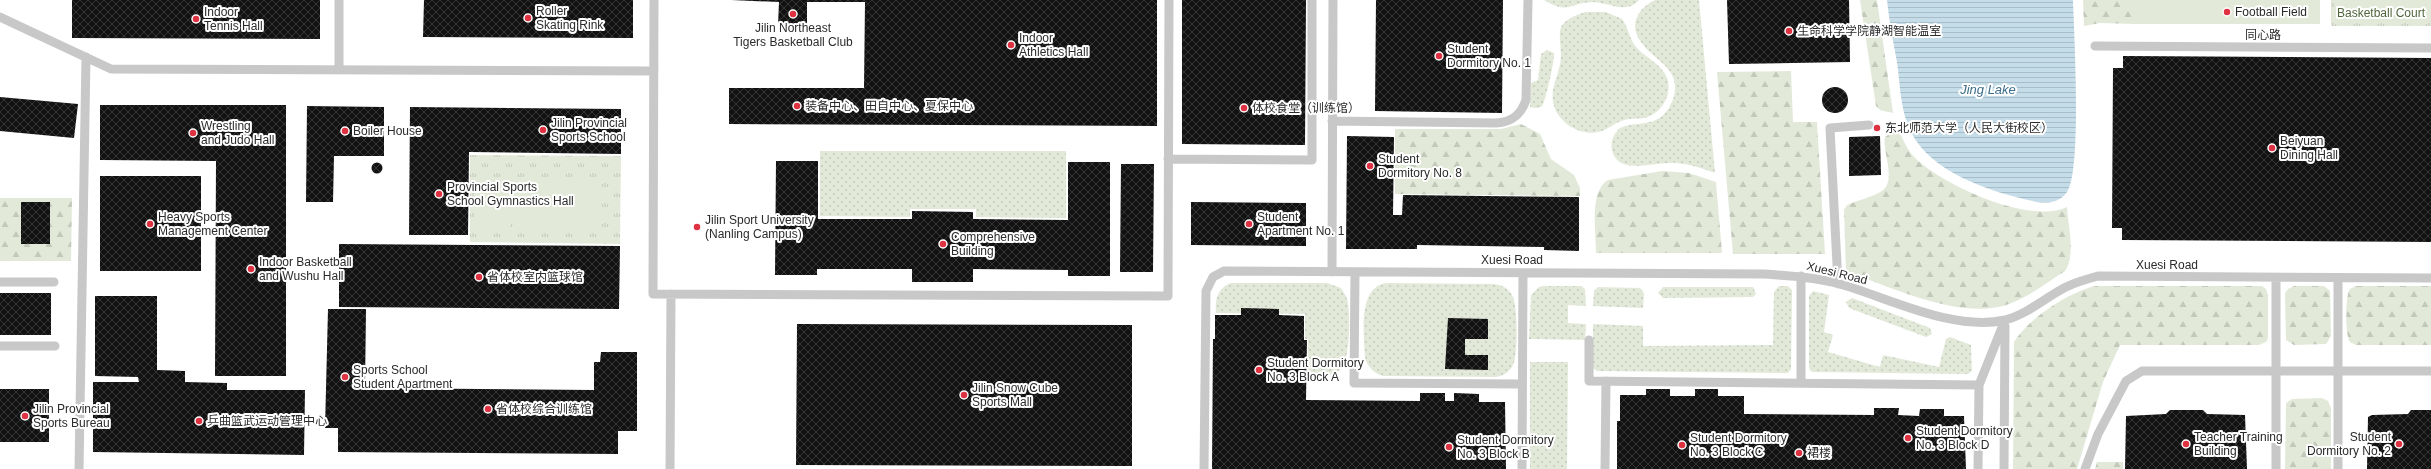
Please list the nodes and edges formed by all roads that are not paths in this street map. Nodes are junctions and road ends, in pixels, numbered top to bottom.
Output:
1 (339, 0) edge
2 (654, 0) edge
3 (1169, 0) edge
4 (1312, 0) edge
5 (1333, 0) edge
6 (1528, 0) edge
7 (0, 17) edge
8 (2095, 46) dead end
9 (2431, 48) edge
10 (86, 57) junction
11 (339, 70) junction
12 (654, 71) junction
13 (1332, 121) junction
14 (1869, 125) dead end
15 (1168, 159) junction
16 (1332, 272) junction
17 (1355, 272) junction
18 (1524, 272) junction
19 (1800, 276) junction
20 (2276, 278) junction
21 (2338, 278) junction
22 (2431, 278) edge
23 (0, 282) edge
24 (54, 282) dead end
25 (1838, 284) junction
26 (671, 294) junction
27 (2005, 320) junction
28 (1589, 340) dead end
29 (0, 346) edge
30 (55, 346) dead end
31 (2276, 371) junction
32 (2338, 371) junction
33 (2431, 371) edge
34 (1606, 381) junction
35 (1801, 383) junction
36 (1522, 384) junction
37 (1979, 385) junction
38 (79, 469) edge
39 (670, 469) edge
40 (1204, 469) edge
41 (1522, 469) edge
42 (1605, 469) edge
43 (1978, 469) edge
44 (2004, 469) edge
45 (2085, 469) edge
46 (2276, 469) edge
47 (2338, 469) edge

1 - 11 lane
2 - 12 lane
3 - 15 lane
4 - 15 lane
5 - 13 lane
6 - 13 lane
7 - 10 lane
8 - 9 lane, 同心路
10 - 11 lane
10 - 38 lane
11 - 12 lane
12 - 26 lane
13 - 16 lane
14 - 25 lane
15 - 26 lane
16 - 17 lane, Xuesi Road
16 - 40 lane, Xuesi Road
17 - 18 lane, Xuesi Road
17 - 36 lane
18 - 19 lane, Xuesi Road
18 - 36 lane
19 - 25 lane, Xuesi Road
19 - 35 lane
20 - 21 lane, Xuesi Road
20 - 27 lane, Xuesi Road
20 - 31 lane
21 - 22 lane, Xuesi Road
21 - 32 lane
23 - 24 lane
25 - 27 lane, Xuesi Road
26 - 39 lane
27 - 37 lane
27 - 44 lane
28 - 34 lane
29 - 30 lane
31 - 32 lane
31 - 45 lane
31 - 46 lane
32 - 33 lane
32 - 47 lane
34 - 35 lane
34 - 42 lane
35 - 37 lane
36 - 41 lane
37 - 43 lane

